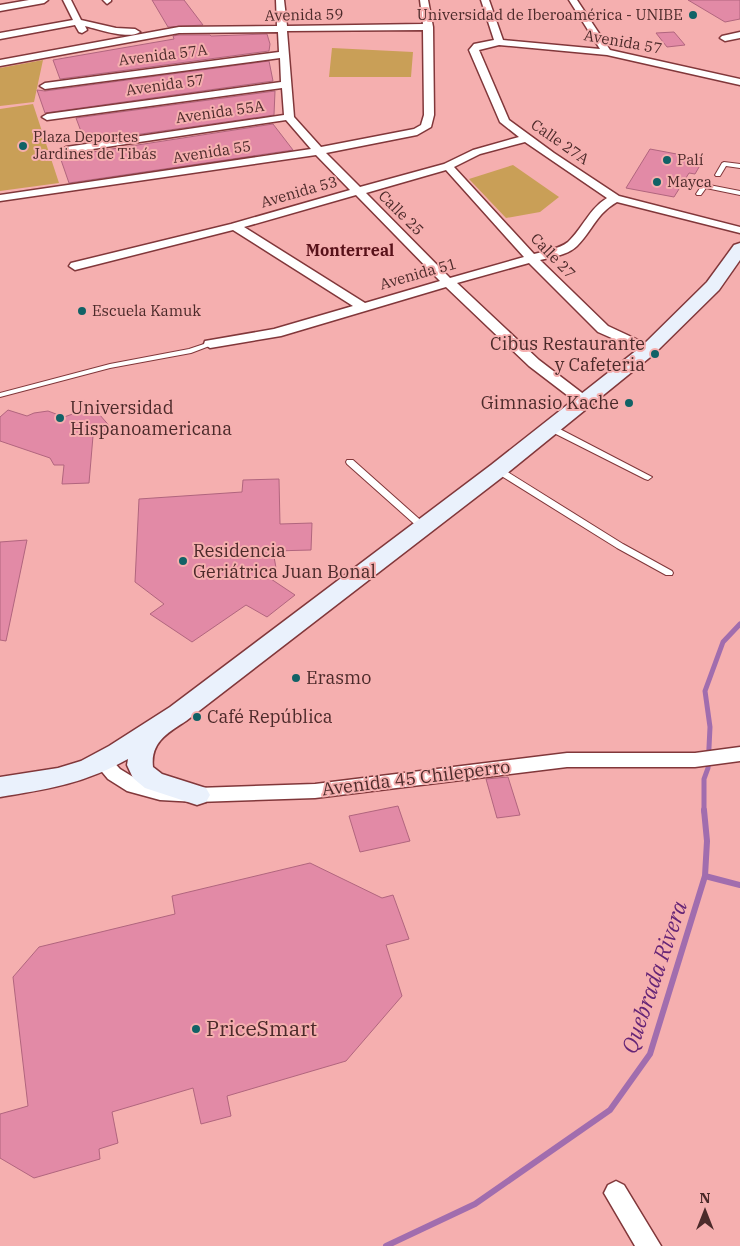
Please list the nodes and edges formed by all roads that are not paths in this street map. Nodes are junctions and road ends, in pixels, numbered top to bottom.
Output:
1 (44, 0) edge
2 (68, 0) edge
3 (280, 0) edge
4 (424, 0) edge
5 (484, 0) edge
6 (573, 0) edge
7 (0, 8) edge
8 (79, 22) junction
9 (282, 28) junction
10 (428, 28) junction
11 (180, 30) junction
12 (740, 35) edge
13 (0, 36) edge
14 (725, 38) dead end
15 (499, 42) junction
16 (89, 46) junction
17 (607, 52) junction
18 (285, 54) junction
19 (0, 63) edge
20 (740, 82) edge
21 (286, 84) junction
22 (45, 86) dead end
23 (47, 117) dead end
24 (289, 117) junction
25 (426, 126) joint
26 (527, 138) junction
27 (66, 150) dead end
28 (318, 151) junction
29 (448, 166) junction
30 (740, 166) edge
31 (718, 174) dead end
32 (358, 191) junction
33 (740, 193) edge
34 (699, 194) dead end
35 (0, 198) edge
36 (615, 198) junction
37 (235, 226) junction
38 (740, 230) edge
39 (740, 248) edge
40 (532, 259) junction
41 (75, 266) dead end
42 (448, 282) junction
43 (363, 308) junction
44 (210, 344) joint
45 (648, 350) junction
46 (0, 394) edge
47 (585, 402) junction
48 (551, 428) junction
49 (350, 462) dead end
50 (498, 470) junction
51 (648, 477) dead end
52 (423, 528) junction
53 (669, 574) dead end
54 (153, 730) junction
55 (740, 754) edge
56 (102, 762) junction
57 (0, 787) edge
58 (197, 795) junction
59 (616, 1193) dead end
60 (649, 1246) edge

1 - 7 street
2 - 8 street
3 - 9 street
4 - 10 street
5 - 15 street
6 - 17 street
8 - 11 street, Avenida 59
8 - 13 street
8 - 16 street
9 - 10 street, Avenida 59
9 - 11 street, Avenida 59
9 - 18 street
10 - 25 street
11 - 16 street, Avenida 59
12 - 14 street
15 - 17 street, Avenida 57
15 - 26 street, Calle 27A
16 - 19 street, Avenida 59
17 - 20 street, Avenida 57
18 - 21 street
18 - 22 street, Avenida 57A
21 - 23 street, Avenida 57
21 - 24 street
24 - 27 street, Avenida 55A
24 - 28 street, Calle 25
25 - 28 street, Avenida 55
26 - 29 street, Avenida 53
26 - 36 street, Calle 27A
28 - 32 street, Calle 25
28 - 35 street, Avenida 55
29 - 32 street, Avenida 53
29 - 40 street, Calle 27
30 - 31 lane
32 - 37 street, Avenida 53
32 - 42 street, Calle 25
33 - 34 lane
36 - 38 street, Calle 27A
36 - 40 street, Avenida 51
37 - 41 street, Avenida 53
37 - 43 street
39 - 45 main road
40 - 42 street, Avenida 51
40 - 45 street, Calle 27
42 - 43 street, Avenida 51
42 - 47 street, Calle 25
43 - 44 street, Avenida 51
44 - 46 lane, Avenida 51
45 - 47 main road
47 - 48 main road
48 - 50 main road
48 - 51 lane
49 - 52 lane
50 - 52 main road
50 - 53 lane
52 - 54 main road
54 - 56 main road
54 - 58 main road
55 - 58 street, Avenida 45 Chileperro
56 - 57 main road
56 - 58 street, Avenida 45 Chileperro
59 - 60 street

